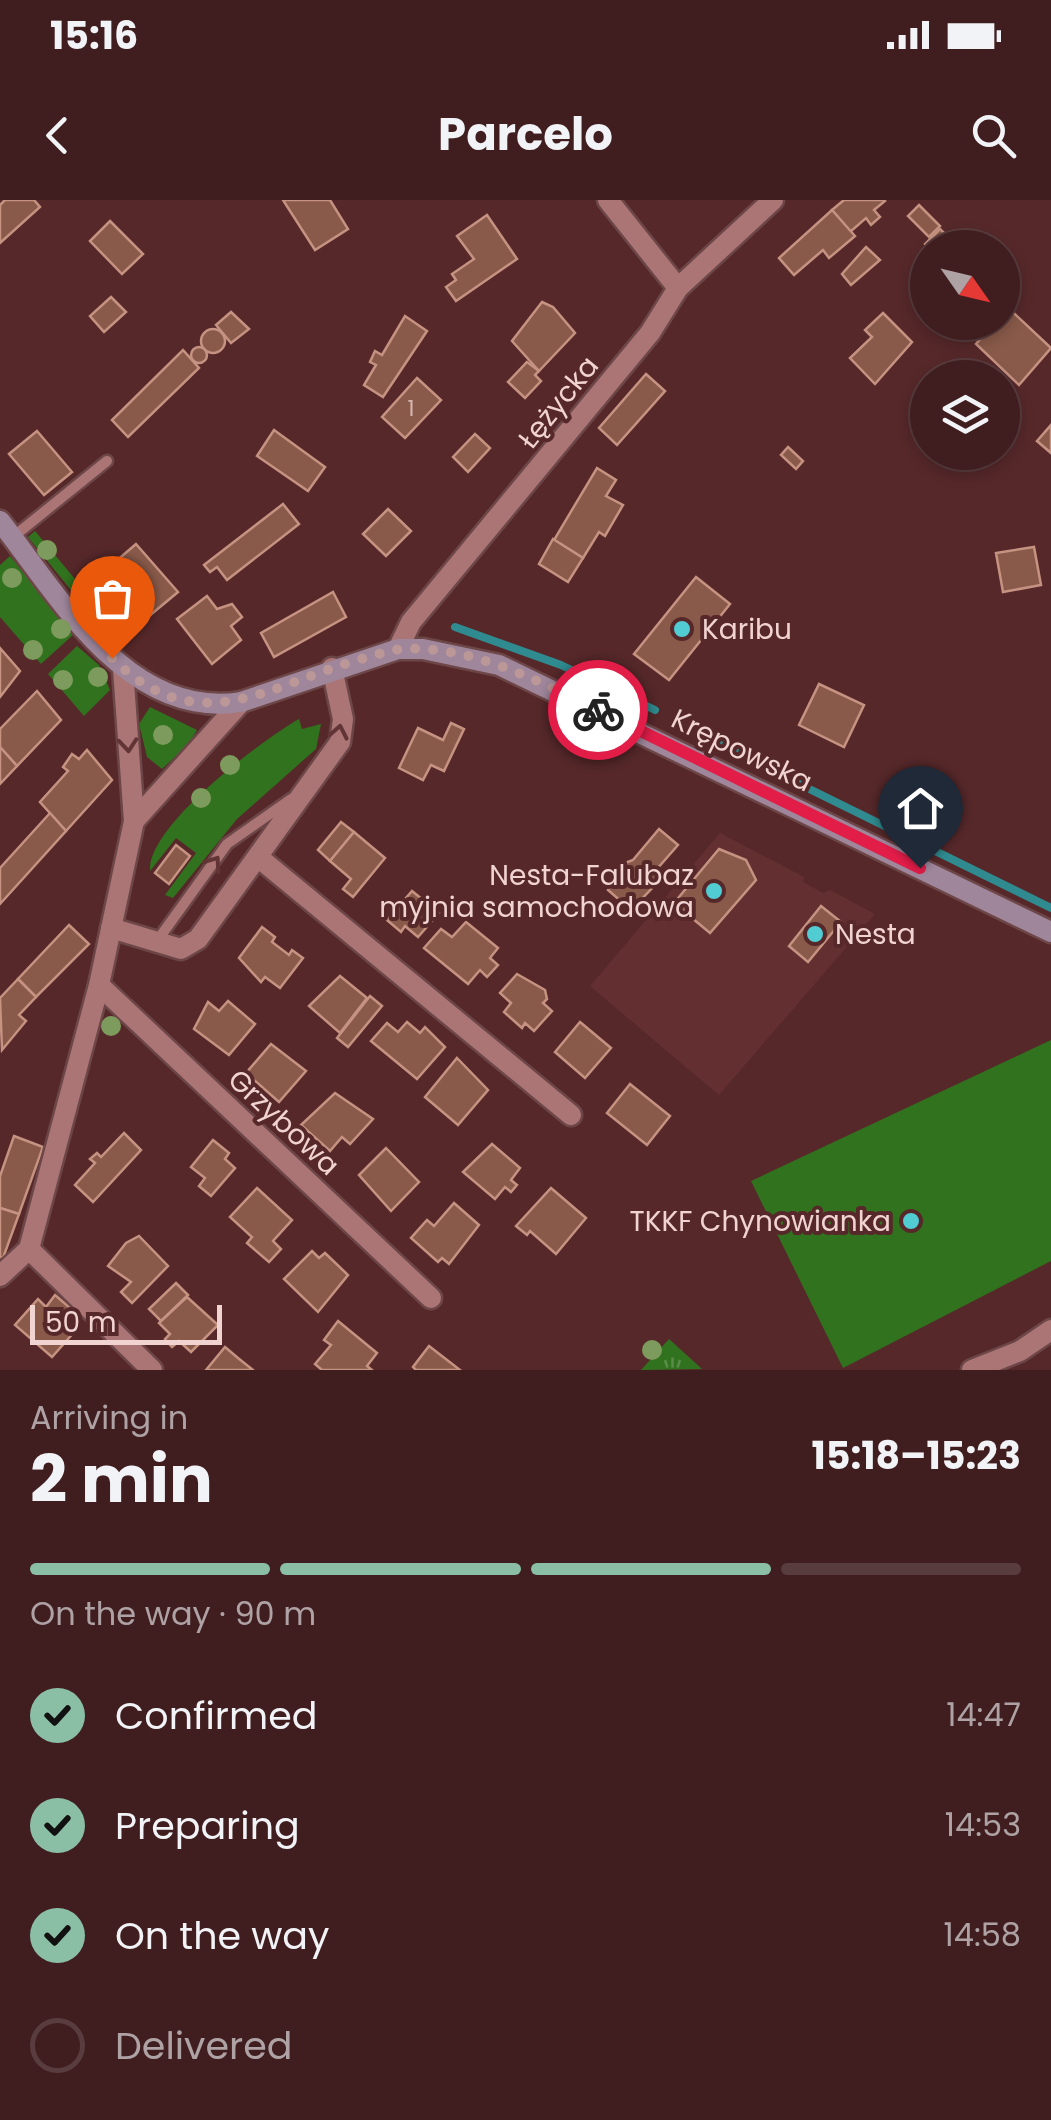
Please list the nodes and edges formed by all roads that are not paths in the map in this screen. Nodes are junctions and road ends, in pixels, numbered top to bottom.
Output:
1 (608, 200) edge
2 (773, 200) edge
3 (678, 288) junction
4 (107, 461) dead end
5 (6, 529) edge
6 (398, 649) junction
7 (332, 668) junction
8 (123, 669) junction
9 (241, 702) junction
10 (308, 788) junction
11 (134, 821) junction
12 (258, 858) junction
13 (112, 928) junction
14 (1051, 932) edge
15 (157, 942) junction
16 (100, 985) junction
17 (571, 1115) dead end
18 (28, 1249) junction
19 (0, 1276) edge
20 (431, 1298) dead end
21 (1051, 1330) edge
22 (152, 1370) edge
23 (972, 1370) edge

1 - 3 street
2 - 3 street, Łężycka
3 - 6 street, Łężycka
4 - 5 lane
5 - 8 street
6 - 7 street
6 - 14 street, Krępowska
7 - 9 street
10 -> 7 street
8 - 9 street
8 -> 11 street
9 - 11 street
10 - 12 street
15 -> 10 lane
11 - 13 street
12 - 15 street
12 - 17 street
13 - 15 street
13 - 16 street
16 - 18 street
16 - 20 street, Grzybowa
18 - 19 street
18 - 22 street
21 - 23 street

